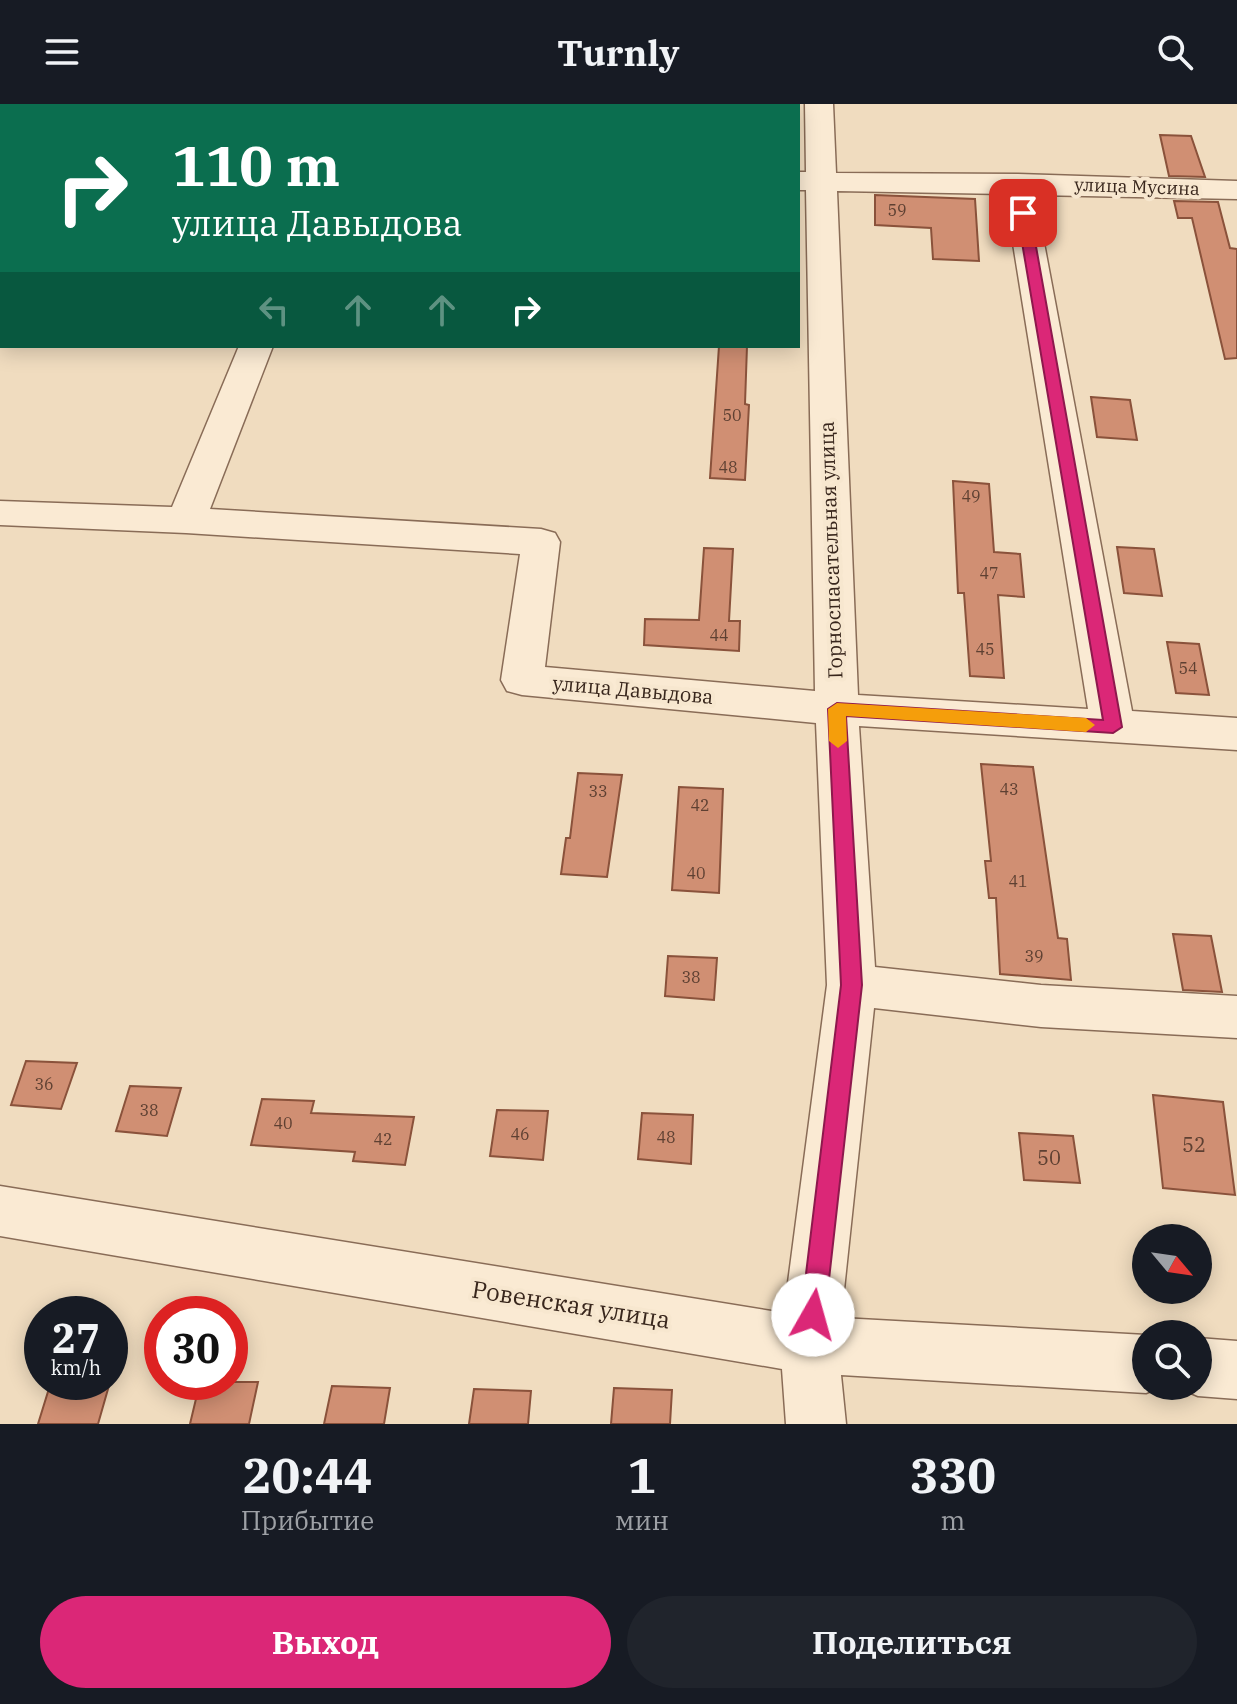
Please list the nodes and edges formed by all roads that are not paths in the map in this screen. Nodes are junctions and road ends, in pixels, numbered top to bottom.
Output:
1 (819, 104) edge
2 (808, 181) edge
3 (1018, 183) junction
4 (1237, 190) edge
5 (255, 348) edge
6 (0, 513) edge
7 (186, 520) junction
8 (837, 709) junction
9 (1113, 727) junction
10 (1237, 734) edge
11 (852, 985) junction
12 (1237, 1017) edge
13 (0, 1211) edge
14 (809, 1345) junction
15 (1132, 1363) edge
16 (1212, 1368) edge
17 (1237, 1370) edge
18 (816, 1424) edge

1 - 2 street, Горноспасательная улица
2 - 3 street, улица Мусина
2 - 8 street, Горноспасательная улица
3 - 4 street, улица Мусина
3 - 9 street
5 - 7 street
6 - 7 street, улица Давыдова
7 - 8 street, улица Давыдова
8 - 9 street, улица Давыдова
8 - 11 street, Горноспасательная улица
9 - 10 street, улица Давыдова
11 - 12 street
11 - 14 street, Горноспасательная улица
13 - 14 street, Ровенская улица
14 - 15 street, Ровенская улица
14 - 18 street, Горноспасательная улица
16 - 17 street

